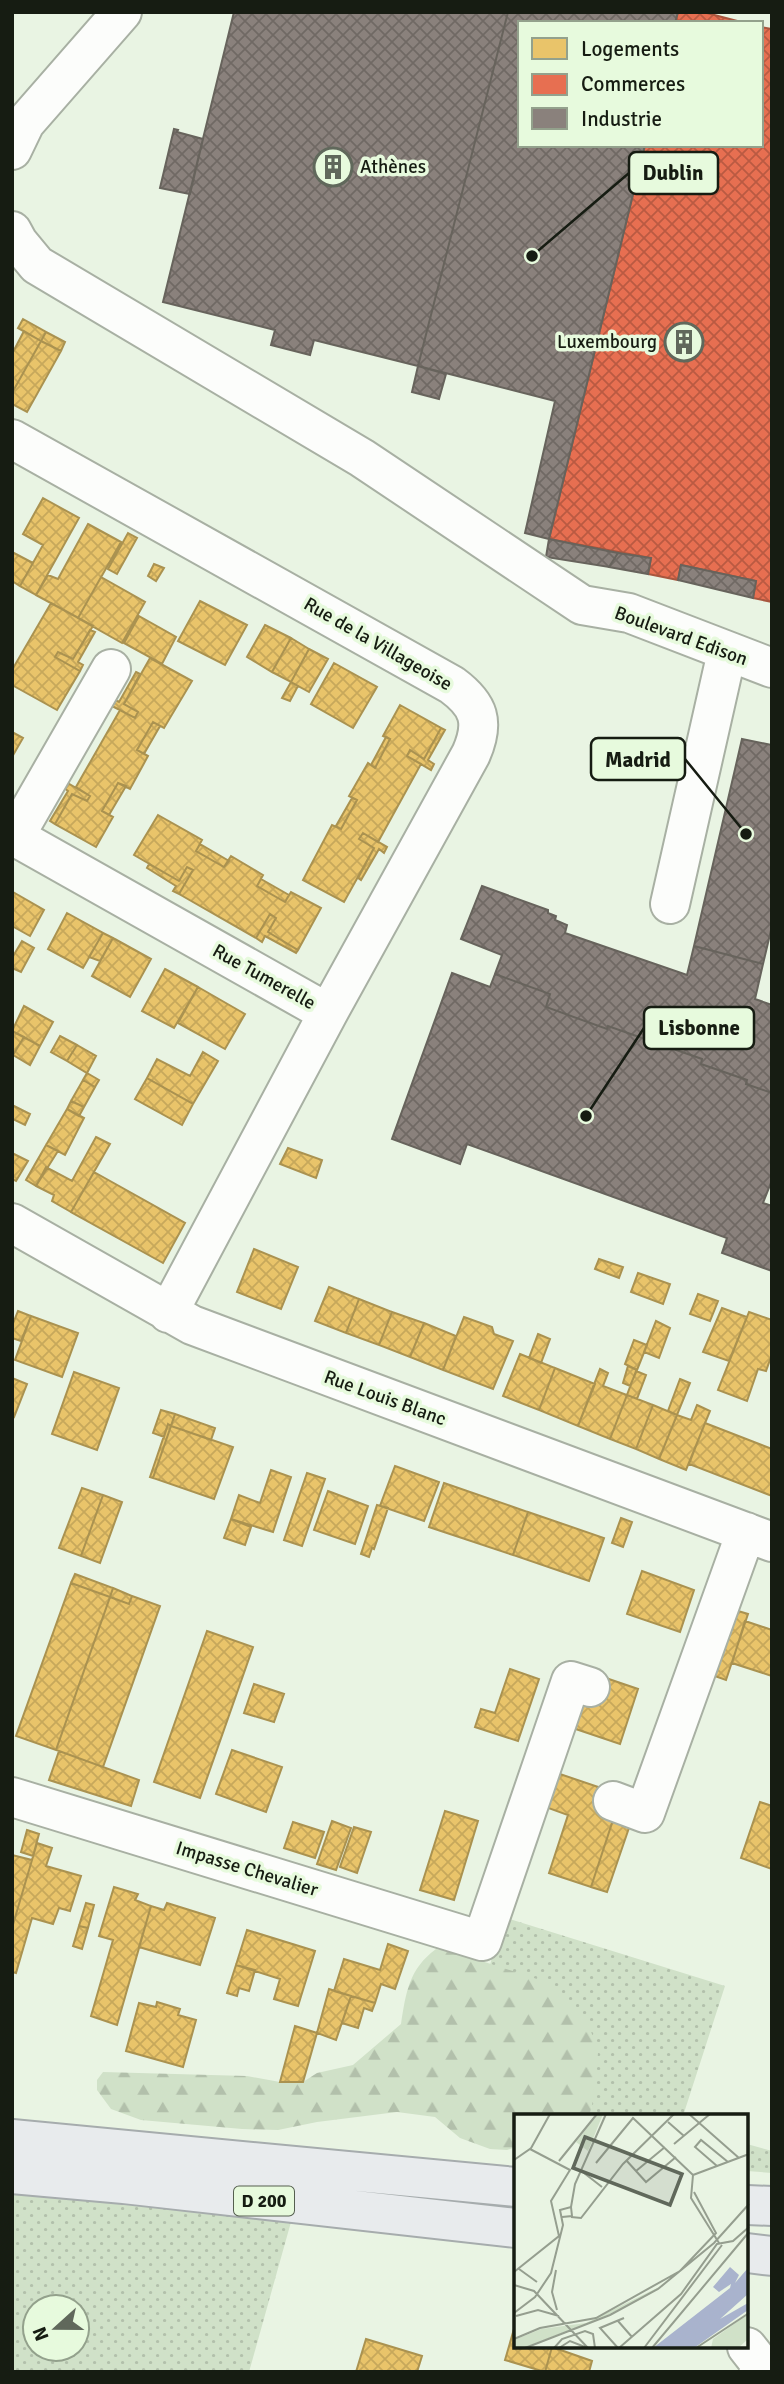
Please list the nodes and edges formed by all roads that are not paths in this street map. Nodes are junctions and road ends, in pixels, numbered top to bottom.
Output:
1 (122, 12) edge
2 (12, 150) edge
3 (12, 230) edge
4 (12, 439) edge
5 (727, 652) junction
6 (772, 668) edge
7 (111, 669) dead end
8 (13, 836) edge
9 (670, 904) dead end
10 (328, 1013) junction
11 (12, 1223) edge
12 (168, 1313) junction
13 (759, 1537) edge
14 (590, 1687) dead end
15 (12, 1797) edge
16 (614, 1801) dead end
17 (12, 2139) edge
18 (12, 2174) edge
19 (514, 2187) edge
20 (749, 2205) edge
21 (772, 2206) edge
22 (514, 2228) edge
23 (749, 2253) edge
24 (772, 2256) edge
25 (749, 2349) edge
26 (759, 2372) edge

1 - 2 street
3 - 5 street, Boulevard Edison
4 - 10 street, Rue de la Villageoise
5 - 6 street, Boulevard Edison
5 - 9 street
7 - 8 street
8 - 10 street, Rue Tumerelle
10 - 12 street, Rue Tumerelle
11 - 12 street, Rue Louis Blanc
12 - 13 street, Rue Louis Blanc
13 - 16 street
14 - 15 street, Impasse Chevalier
17 - 19 main road, D 200
18 - 22 main road, D 200
20 - 21 main road
23 - 24 main road
25 - 26 street

